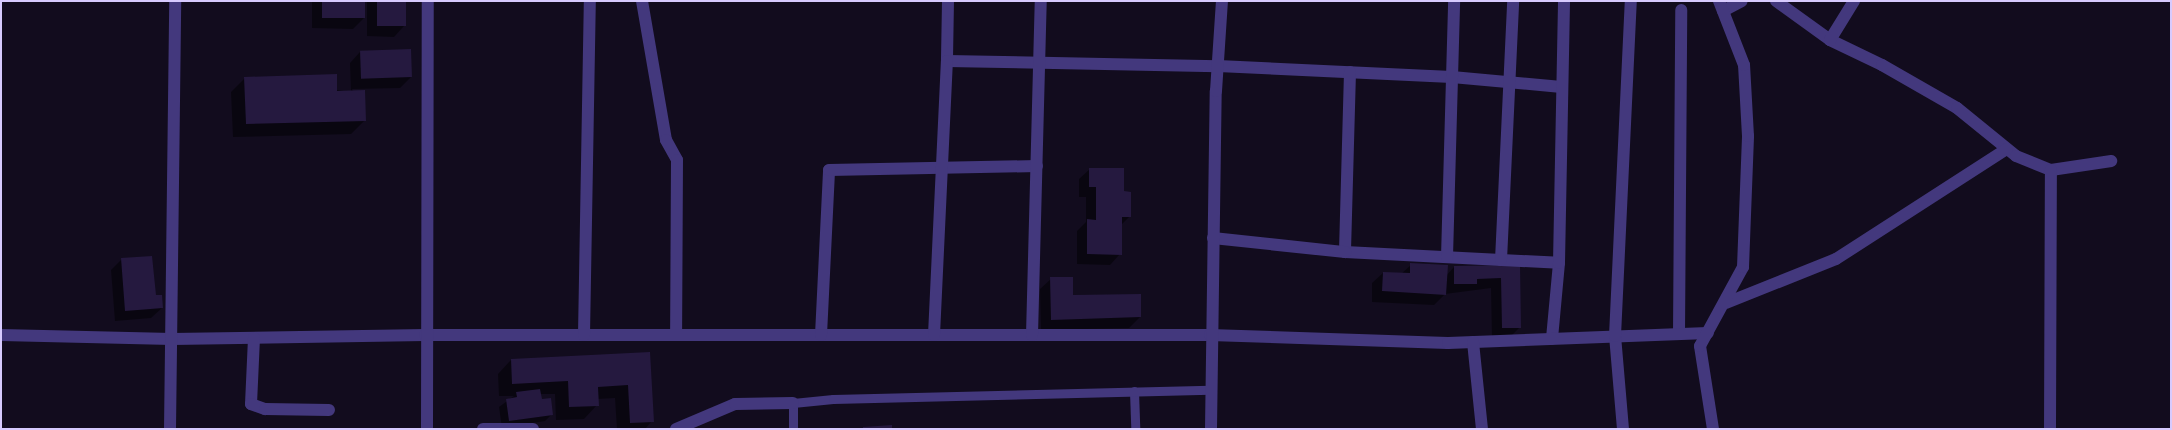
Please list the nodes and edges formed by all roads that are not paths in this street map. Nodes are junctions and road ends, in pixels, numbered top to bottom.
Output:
1 (175, 1) edge
2 (428, 1) edge
3 (590, 1) edge
4 (642, 1) edge
5 (948, 1) edge
6 (1041, 1) edge
7 (1222, 1) edge
8 (1454, 1) edge
9 (1512, 1) edge
10 (1564, 1) edge
11 (1632, 1) edge
12 (1742, 1) edge
13 (1776, 1) edge
14 (1852, 2) edge
15 (1721, 6) edge
16 (1681, 10) dead end
17 (1830, 40) junction
18 (947, 61) junction
19 (1039, 63) junction
20 (1218, 66) junction
21 (1350, 72) junction
22 (1452, 77) junction
23 (1509, 82) junction
24 (1562, 87) junction
25 (2007, 149) junction
26 (2112, 161) dead end
27 (1037, 166) junction
28 (942, 168) junction
29 (2051, 170) junction
30 (1213, 238) junction
31 (1345, 252) junction
32 (1447, 257) junction
33 (1501, 260) junction
34 (1560, 263) junction
35 (1726, 303) junction
36 (1708, 333) junction
37 (1679, 334) junction
38 (425, 335) junction
39 (584, 335) junction
40 (676, 335) junction
41 (821, 335) junction
42 (934, 335) junction
43 (1032, 335) junction
44 (1210, 335) junction
45 (1, 336) edge
46 (1616, 336) junction
47 (254, 338) junction
48 (172, 339) junction
49 (1552, 339) junction
50 (1473, 342) junction
51 (1210, 390) junction
52 (1134, 391) junction
53 (793, 403) junction
54 (329, 410) dead end
55 (170, 429) edge
56 (427, 429) edge
57 (483, 429) edge
58 (533, 429) edge
59 (676, 429) edge
60 (793, 429) edge
61 (1135, 429) edge
62 (1210, 429) edge
63 (1482, 429) edge
64 (1623, 429) edge
65 (1713, 429) edge
66 (2050, 429) edge

1 - 48 street
2 - 38 street
3 - 39 street
4 - 40 street
5 - 18 street
6 - 19 street
7 - 20 street
8 - 22 street
9 - 23 street
10 - 24 street
11 - 46 street
12 - 15 street
13 - 17 street
14 - 17 street
15 - 35 street
16 - 37 street
17 - 25 street
18 - 19 street
18 - 28 street
19 - 20 street
19 - 27 street
20 - 21 street
20 - 30 street
21 - 22 street
21 - 31 street
22 - 23 street
22 - 32 street
23 - 24 street
23 - 33 street
24 - 34 street
25 - 29 street
25 - 35 street
26 - 29 street
27 - 28 street
27 - 43 street
28 - 41 street
28 - 42 street
29 - 66 street
30 - 31 street
30 - 44 street
31 - 32 street
32 - 33 street
33 - 34 street
34 - 49 street
35 - 36 street
36 - 37 street
36 - 65 street
37 - 46 street
38 - 39 street
38 - 47 street
38 - 56 street
39 - 40 street
40 - 41 street
41 - 42 street
42 - 43 street
43 - 44 street
44 - 50 street
44 - 51 street
45 - 48 street
46 - 49 street
46 - 64 street
47 - 48 street
47 - 54 street
48 - 55 street
49 - 50 street
50 - 63 street
51 - 52 lane
51 - 62 street
52 - 53 lane
52 - 61 lane
53 - 59 street
53 - 60 lane
57 - 58 street

